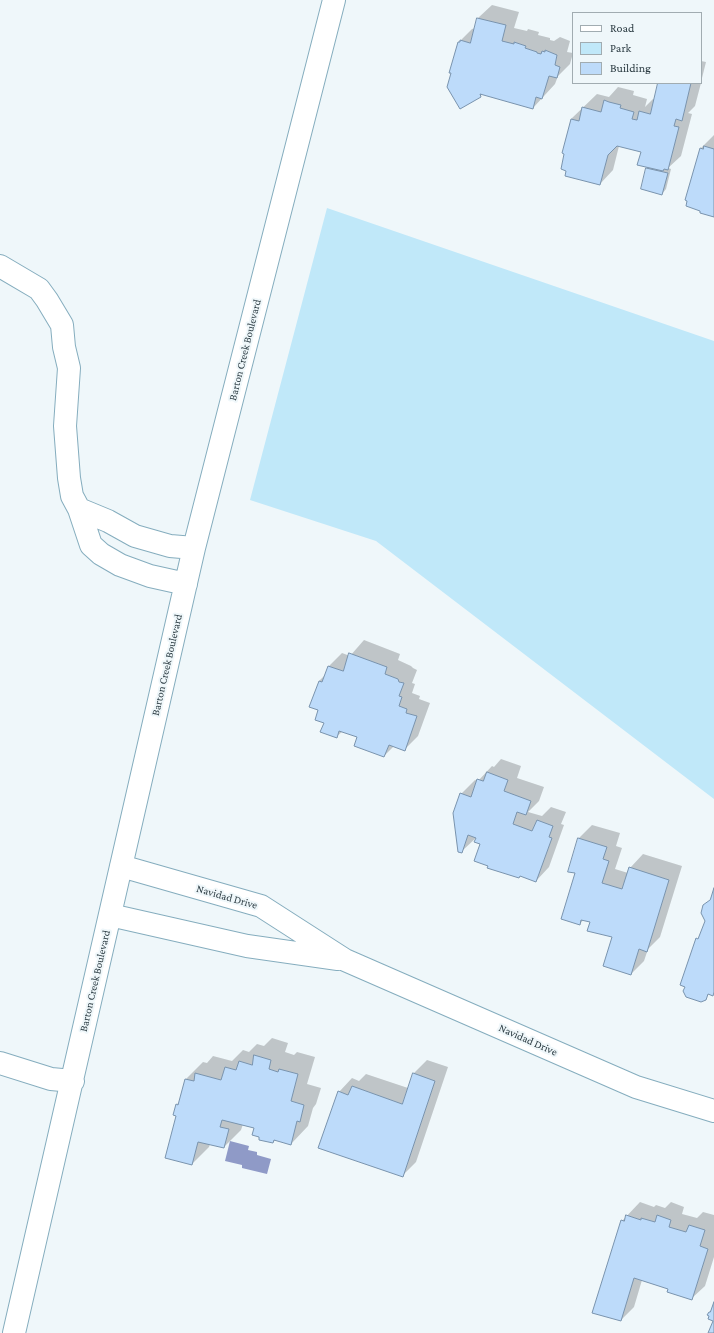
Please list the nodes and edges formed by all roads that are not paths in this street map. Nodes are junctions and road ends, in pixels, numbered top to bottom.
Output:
1 (334, 0) edge
2 (0, 266) edge
3 (79, 508) junction
4 (194, 548) junction
5 (186, 584) junction
6 (121, 866) junction
7 (110, 916) junction
8 (345, 960) junction
9 (0, 1063) edge
10 (73, 1081) junction
11 (714, 1111) edge
12 (14, 1333) edge

1 - 4 street, Barton Creek Boulevard
2 - 3 street
3 - 4 street
3 - 5 street
4 - 5 street, Barton Creek Boulevard
5 - 6 street, Barton Creek Boulevard
6 - 7 street, Barton Creek Boulevard
6 - 8 street, Navidad Drive
7 - 8 street, Navidad Drive
7 - 10 street, Barton Creek Boulevard
8 - 11 street, Navidad Drive
9 - 10 street
10 - 12 street, Barton Creek Boulevard

